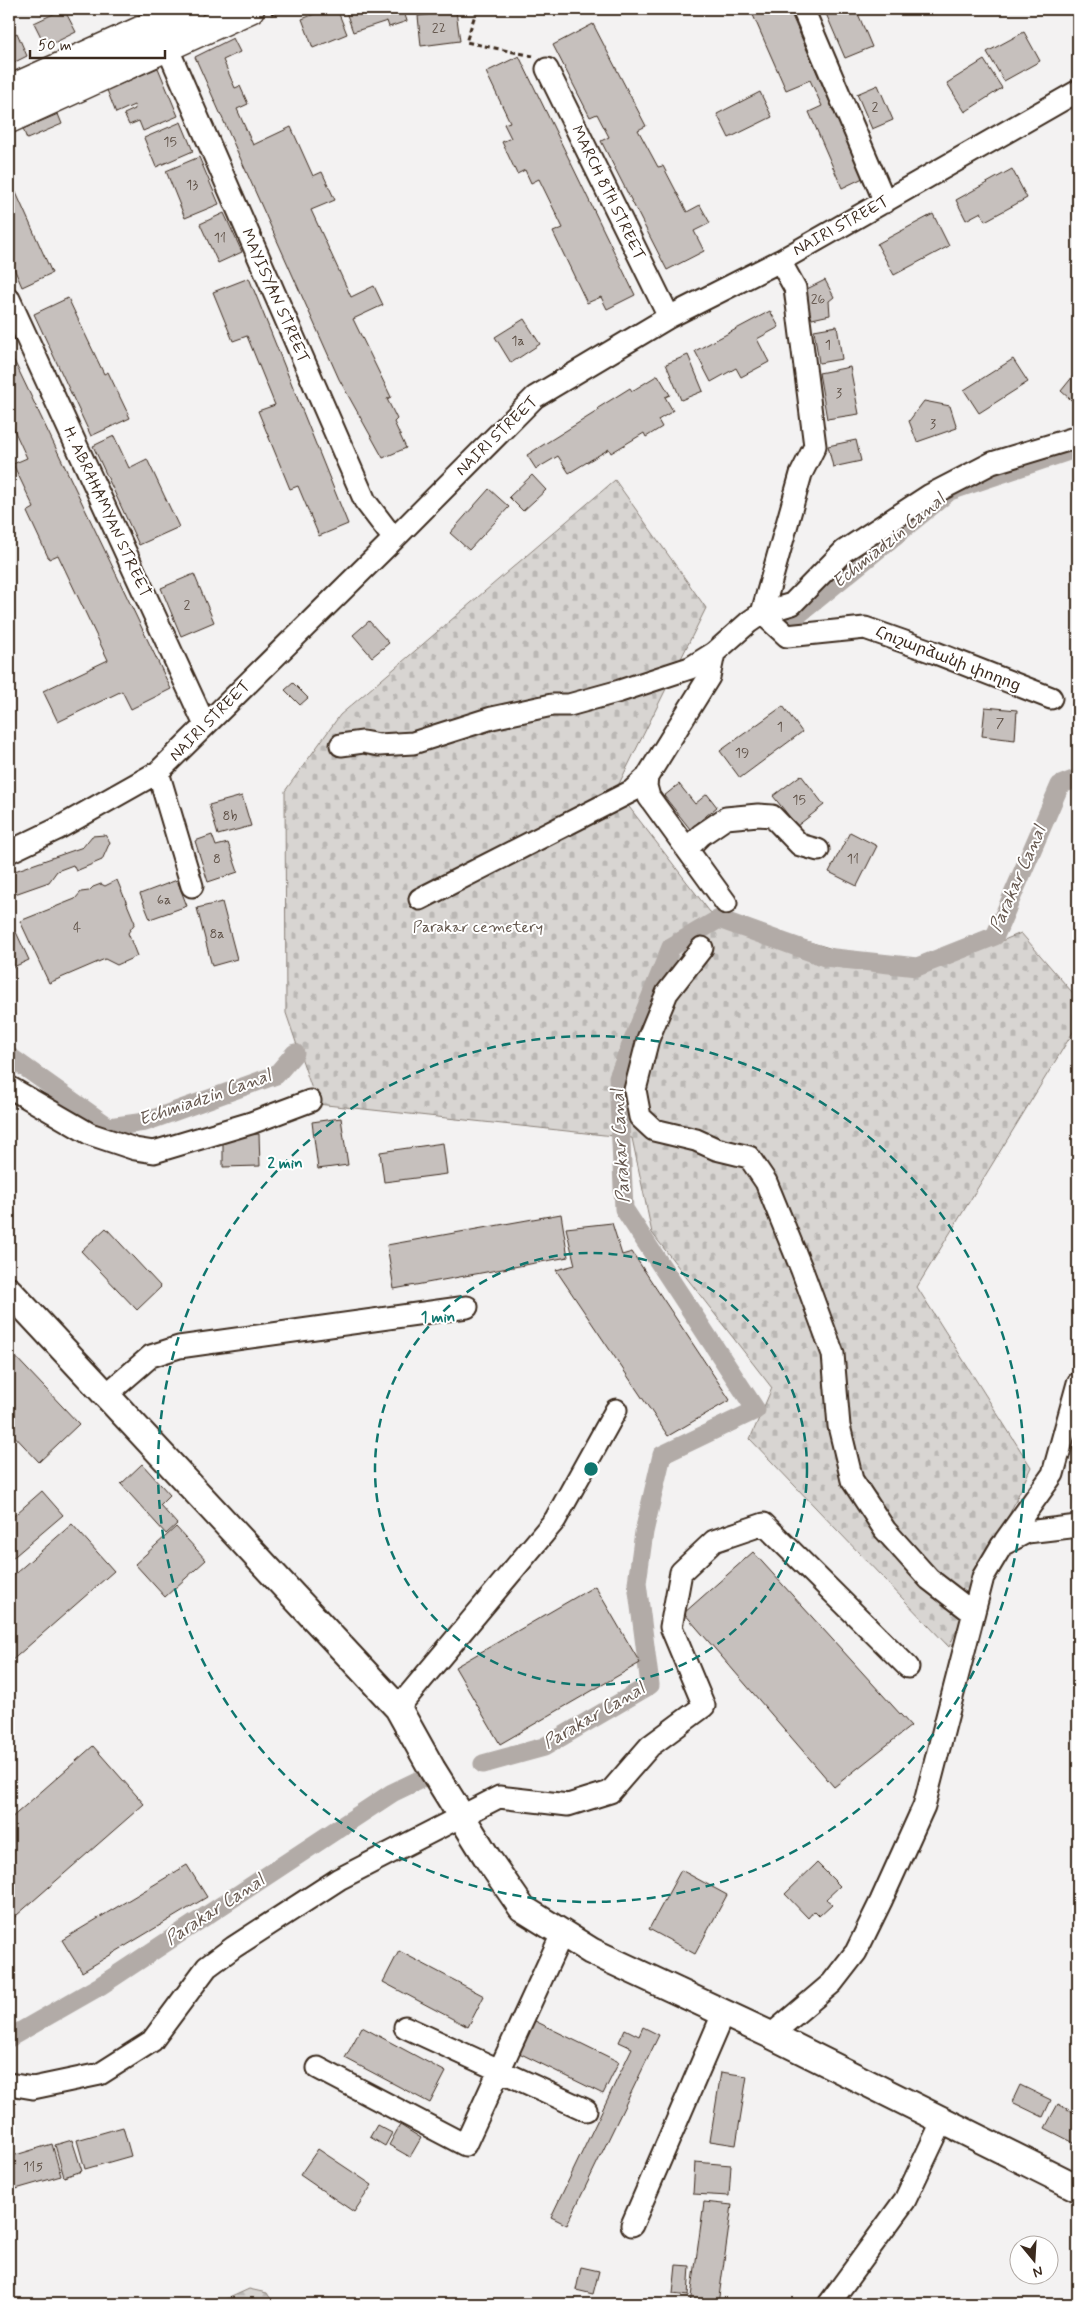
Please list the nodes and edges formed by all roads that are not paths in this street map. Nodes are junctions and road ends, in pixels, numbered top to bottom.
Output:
1 (189, 9) edge
2 (250, 9) edge
3 (802, 9) edge
4 (158, 26) edge
5 (547, 69) road end
6 (9, 90) edge
7 (1078, 92) edge
8 (9, 119) edge
9 (885, 202) junction
10 (780, 261) junction
11 (9, 299) edge
12 (669, 317) junction
13 (1078, 437) edge
14 (394, 539) junction
15 (762, 614) junction
16 (714, 653) junction
17 (1051, 698) dead end
18 (205, 725) junction
19 (341, 745) dead end
20 (158, 772) junction
21 (647, 777) junction
22 (687, 849) junction
23 (818, 850) dead end
24 (9, 852) edge
25 (192, 886) dead end
26 (420, 900) dead end
27 (726, 903) dead end
28 (702, 948) dead end
29 (9, 1087) edge
30 (310, 1101) dead end
31 (9, 1291) edge
32 (467, 1308) dead end
33 (1078, 1383) edge
34 (106, 1395) junction
35 (616, 1410) dead end
36 (1078, 1526) edge
37 (1002, 1545) junction
38 (973, 1612) junction
39 (908, 1667) dead end
40 (398, 1708) junction
41 (462, 1816) junction
42 (562, 1934) junction
43 (723, 2014) junction
44 (405, 2027) dead end
45 (771, 2035) junction
46 (318, 2068) dead end
47 (499, 2072) junction
48 (9, 2084) edge
49 (586, 2110) dead end
50 (943, 2120) junction
51 (1078, 2188) edge
52 (632, 2225) dead end
53 (829, 2304) edge

1 - 4 highway
2 - 4 highway
3 - 9 street
4 - 6 highway
4 - 8 highway
4 - 14 street, MAYISYAN STREET
5 - 12 street, MARCH 8TH STREET
7 - 9 street, NAIRI STREET
9 - 10 street, NAIRI STREET
10 - 12 street, NAIRI STREET
10 - 15 street
11 - 18 street, H. ABRAHAMYAN STREET
12 - 14 street, NAIRI STREET
13 - 15 street
14 - 18 street, NAIRI STREET
15 - 16 street
15 - 17 street, Հուշարձանի փողոց
16 - 19 street
16 - 21 street
18 - 20 street, NAIRI STREET
20 - 24 street, NAIRI STREET
20 - 25 street
21 - 22 street
21 - 26 street
22 - 23 street
22 - 27 street
28 - 38 street
29 - 30 street
31 - 34 main road
32 - 34 street
33 - 37 street
34 - 40 main road
35 - 40 street
36 - 37 street
37 - 38 street
38 - 45 street
39 - 41 street
40 - 41 main road
41 - 42 main road
41 - 48 street
42 - 43 main road
42 - 47 street
43 - 45 main road
43 - 52 street
44 - 47 street
45 - 50 main road
46 - 47 street
47 - 49 street
50 - 51 main road
50 - 53 street

